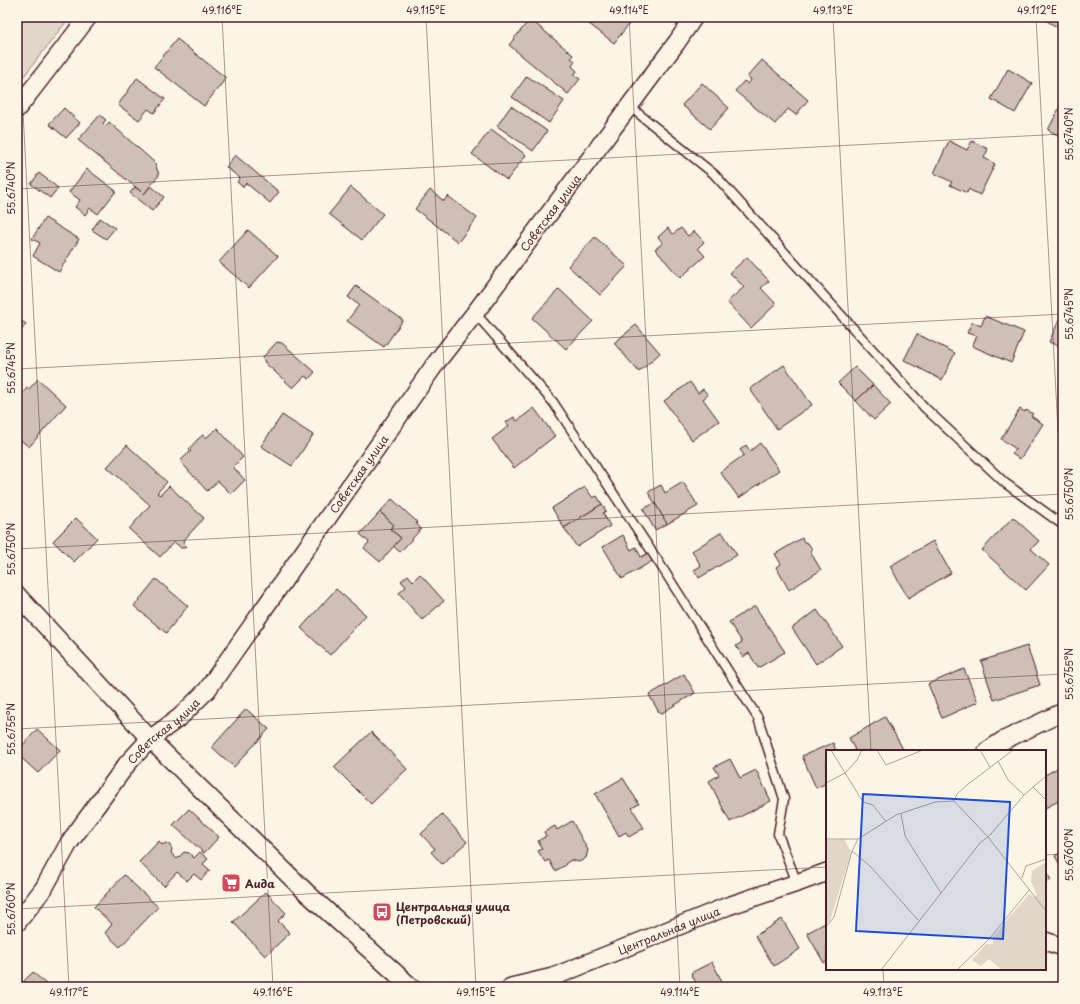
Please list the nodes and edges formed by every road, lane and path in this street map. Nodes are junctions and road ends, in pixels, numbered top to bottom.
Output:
1 (88, 17) edge
2 (694, 17) edge
3 (629, 106) junction
4 (17, 109) edge
5 (474, 313) junction
6 (1063, 525) edge
7 (17, 596) edge
8 (1063, 712) edge
9 (150, 739) junction
10 (988, 750) edge
11 (826, 872) edge
12 (797, 883) junction
13 (17, 923) edge
14 (1046, 941) edge
15 (1063, 947) edge
16 (411, 987) edge
17 (511, 987) edge

1 - 4 street
2 - 3 street, Советская улица
3 - 5 street, Советская улица
3 - 6 lane
5 - 9 street, Советская улица
5 - 12 lane
7 - 9 street
8 - 10 street
9 - 13 street, Советская улица
9 - 16 street
11 - 12 street, Центральная улица
12 - 17 street, Центральная улица
14 - 15 street

